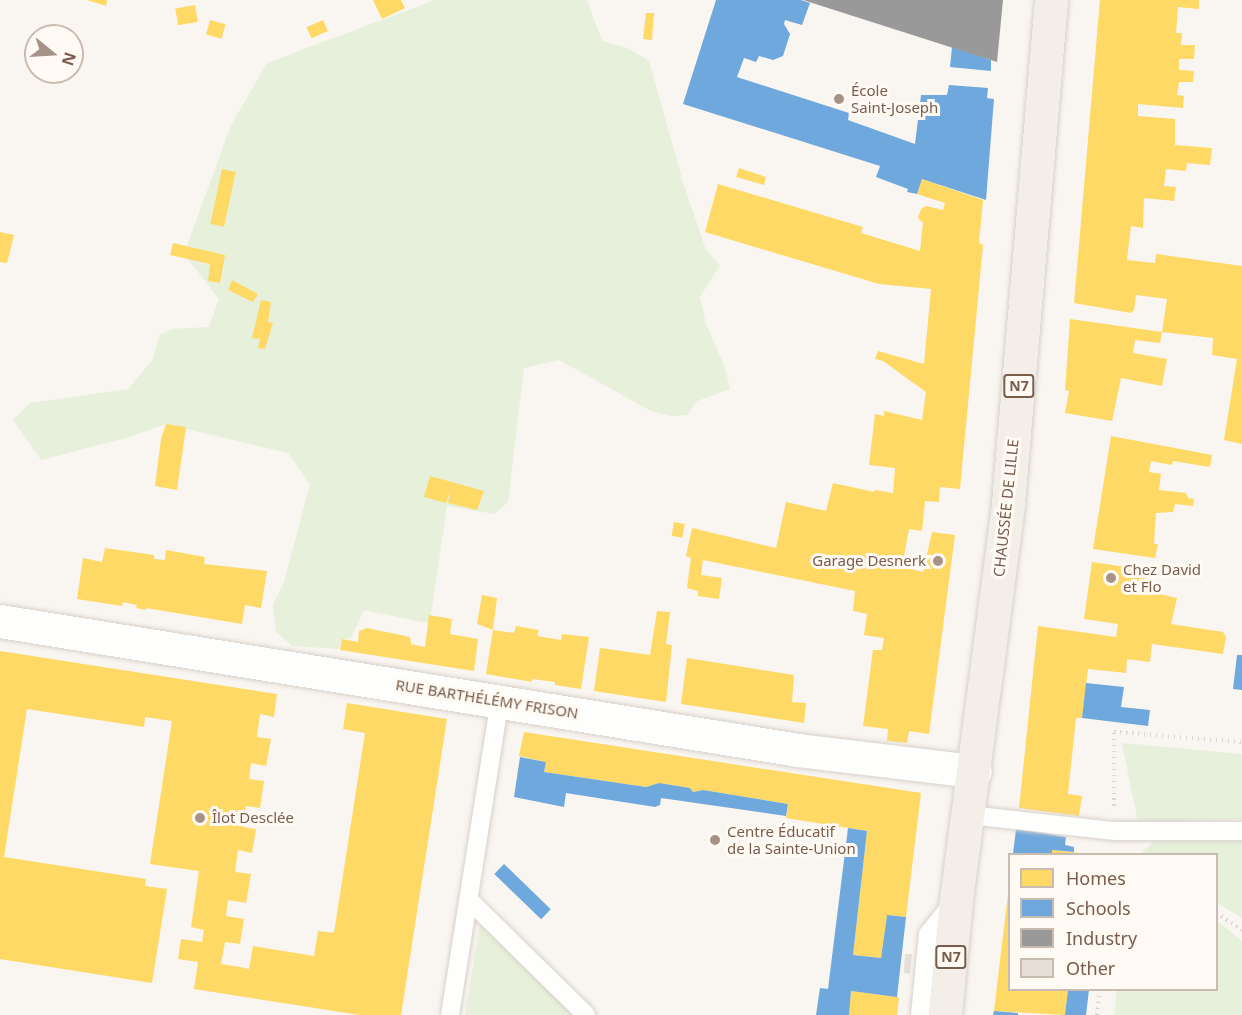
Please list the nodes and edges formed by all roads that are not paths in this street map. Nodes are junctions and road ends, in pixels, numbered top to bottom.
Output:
1 (1051, 0) edge
2 (0, 621) edge
3 (500, 700) junction
4 (975, 771) junction
5 (969, 815) junction
6 (1242, 831) edge
7 (468, 900) junction
8 (956, 900) junction
9 (450, 1015) edge
10 (586, 1015) edge
11 (920, 1015) edge
12 (945, 1015) edge

1 - 4 main road, CHAUSSÉE DE LILLE / N7
2 - 3 street, RUE BARTHÉLÉMY FRISON
3 - 4 street, RUE BARTHÉLÉMY FRISON
3 - 7 lane
4 - 5 main road, CHAUSSÉE DE LILLE / N7
5 - 6 lane
5 - 8 main road, CHAUSSÉE DE LILLE / N7
7 - 9 lane
7 - 10 lane
8 - 11 lane
8 - 12 main road, CHAUSSÉE DE LILLE / N7

